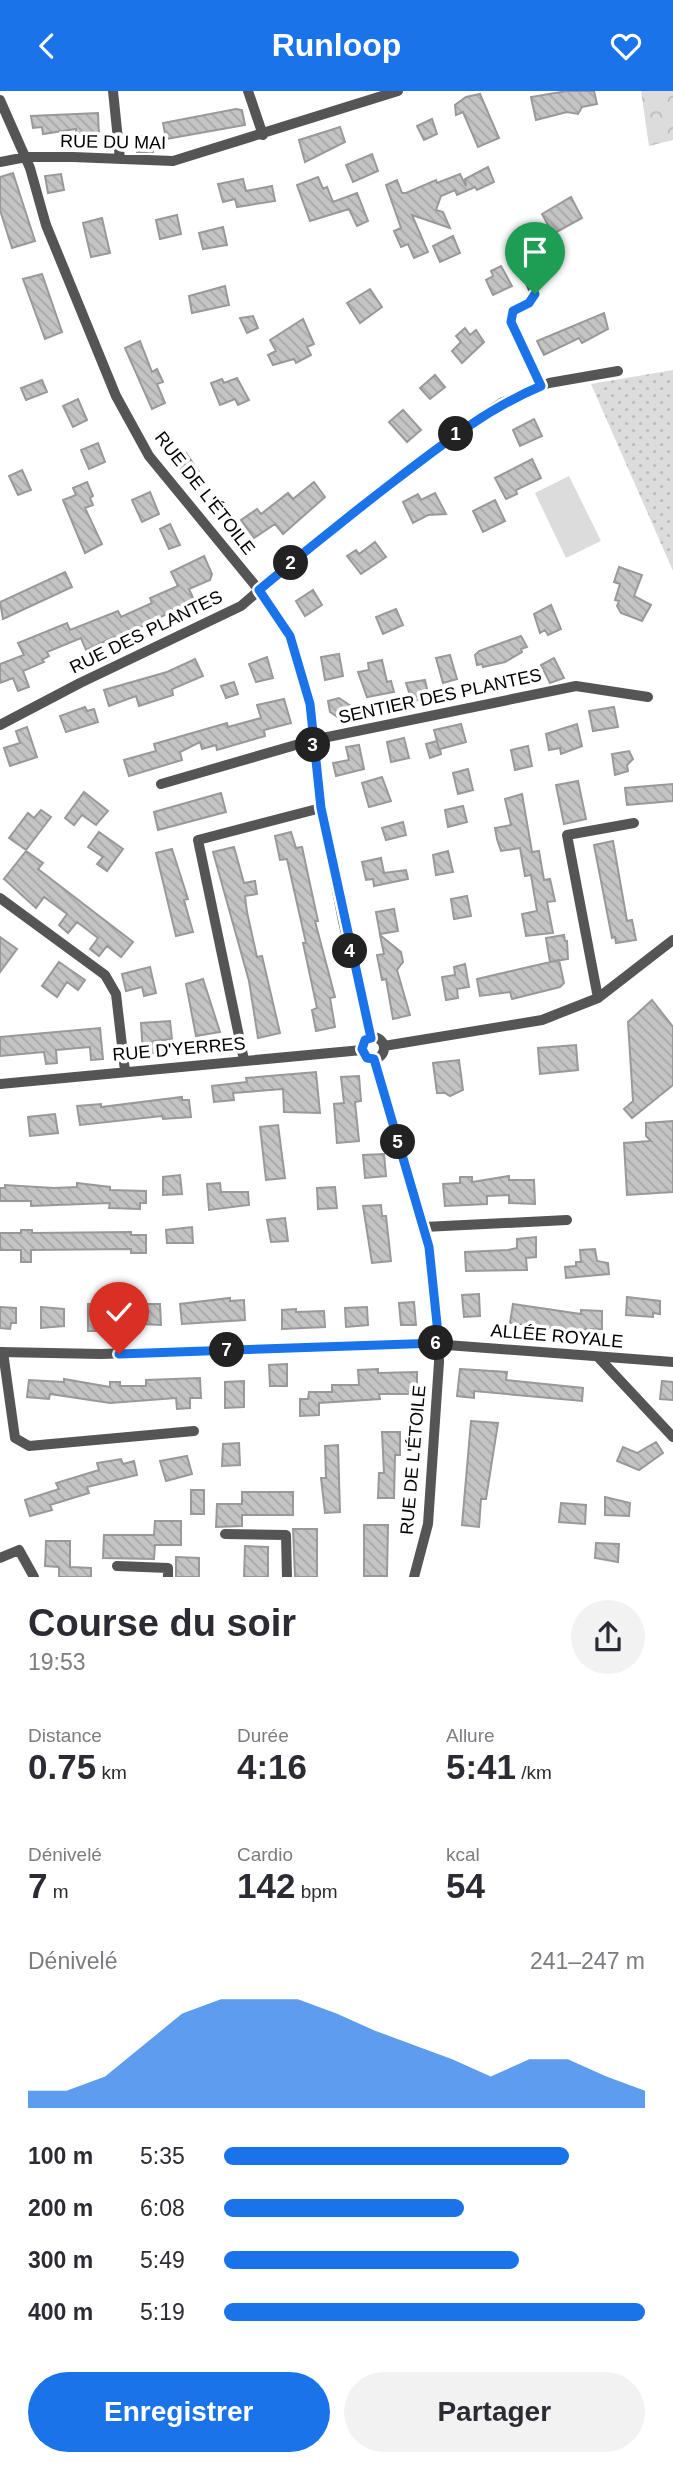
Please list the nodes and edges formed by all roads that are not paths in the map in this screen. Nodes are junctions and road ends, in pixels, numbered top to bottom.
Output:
1 (113, 91) edge
2 (247, 91) edge
3 (398, 91) edge
4 (0, 100) edge
5 (263, 135) junction
6 (26, 157) junction
7 (120, 159) junction
8 (0, 162) edge
9 (515, 247) dead end
10 (618, 371) dead end
11 (541, 386) junction
12 (259, 590) junction
13 (648, 697) dead end
14 (0, 725) edge
15 (313, 740) junction
16 (161, 784) dead end
17 (321, 808) junction
18 (634, 823) dead end
19 (0, 898) edge
20 (673, 940) edge
21 (598, 998) junction
22 (371, 1038) junction
23 (384, 1046) junction
24 (362, 1049) junction
25 (374, 1059) junction
26 (244, 1060) junction
27 (125, 1071) junction
28 (0, 1084) edge
29 (567, 1220) dead end
30 (424, 1227) junction
31 (439, 1343) junction
32 (2, 1352) edge
33 (599, 1359) junction
34 (673, 1362) edge
35 (194, 1431) dead end
36 (673, 1437) edge
37 (225, 1534) dead end
38 (0, 1558) edge
39 (117, 1566) dead end
40 (34, 1577) edge
41 (168, 1577) edge
42 (287, 1577) edge
43 (414, 1577) edge

1 - 7 street
2 - 5 street
3 - 5 street, RUE DU MAI
4 - 6 street, RUE DE L'ÉTOILE
5 - 7 street, RUE DU MAI
6 - 7 street, RUE DU MAI
6 - 8 street, RUE DU MAI
6 - 12 street, RUE DE L'ÉTOILE
9 - 11 street
10 - 11 street, RUE DES PLANTES
11 - 12 street, RUE DES PLANTES
12 - 14 street, RUE DES PLANTES
12 - 15 street, RUE DE L'ÉTOILE
13 - 15 street, SENTIER DES PLANTES
15 - 16 street, SENTIER DES PLANTES
15 - 17 street, RUE DE L'ÉTOILE
17 - 22 street, RUE DE L'ÉTOILE
17 - 26 street
18 - 21 street
19 - 27 street
20 - 21 street
21 - 23 street
22 - 23 street
22 - 24 street
23 - 25 street
24 - 25 street
24 - 26 street, RUE D'YERRES
25 - 30 street, RUE DE L'ÉTOILE
26 - 27 street, RUE D'YERRES
27 - 28 street, RUE D'YERRES
29 - 30 street
30 - 31 street, RUE DE L'ÉTOILE
31 - 32 street, ALLÉE ROYALE
31 - 33 street, ALLÉE ROYALE
31 - 43 street, RUE DE L'ÉTOILE
32 - 35 street
33 - 34 street, ALLÉE ROYALE
33 - 36 street
37 - 42 street
38 - 40 street
39 - 41 street

